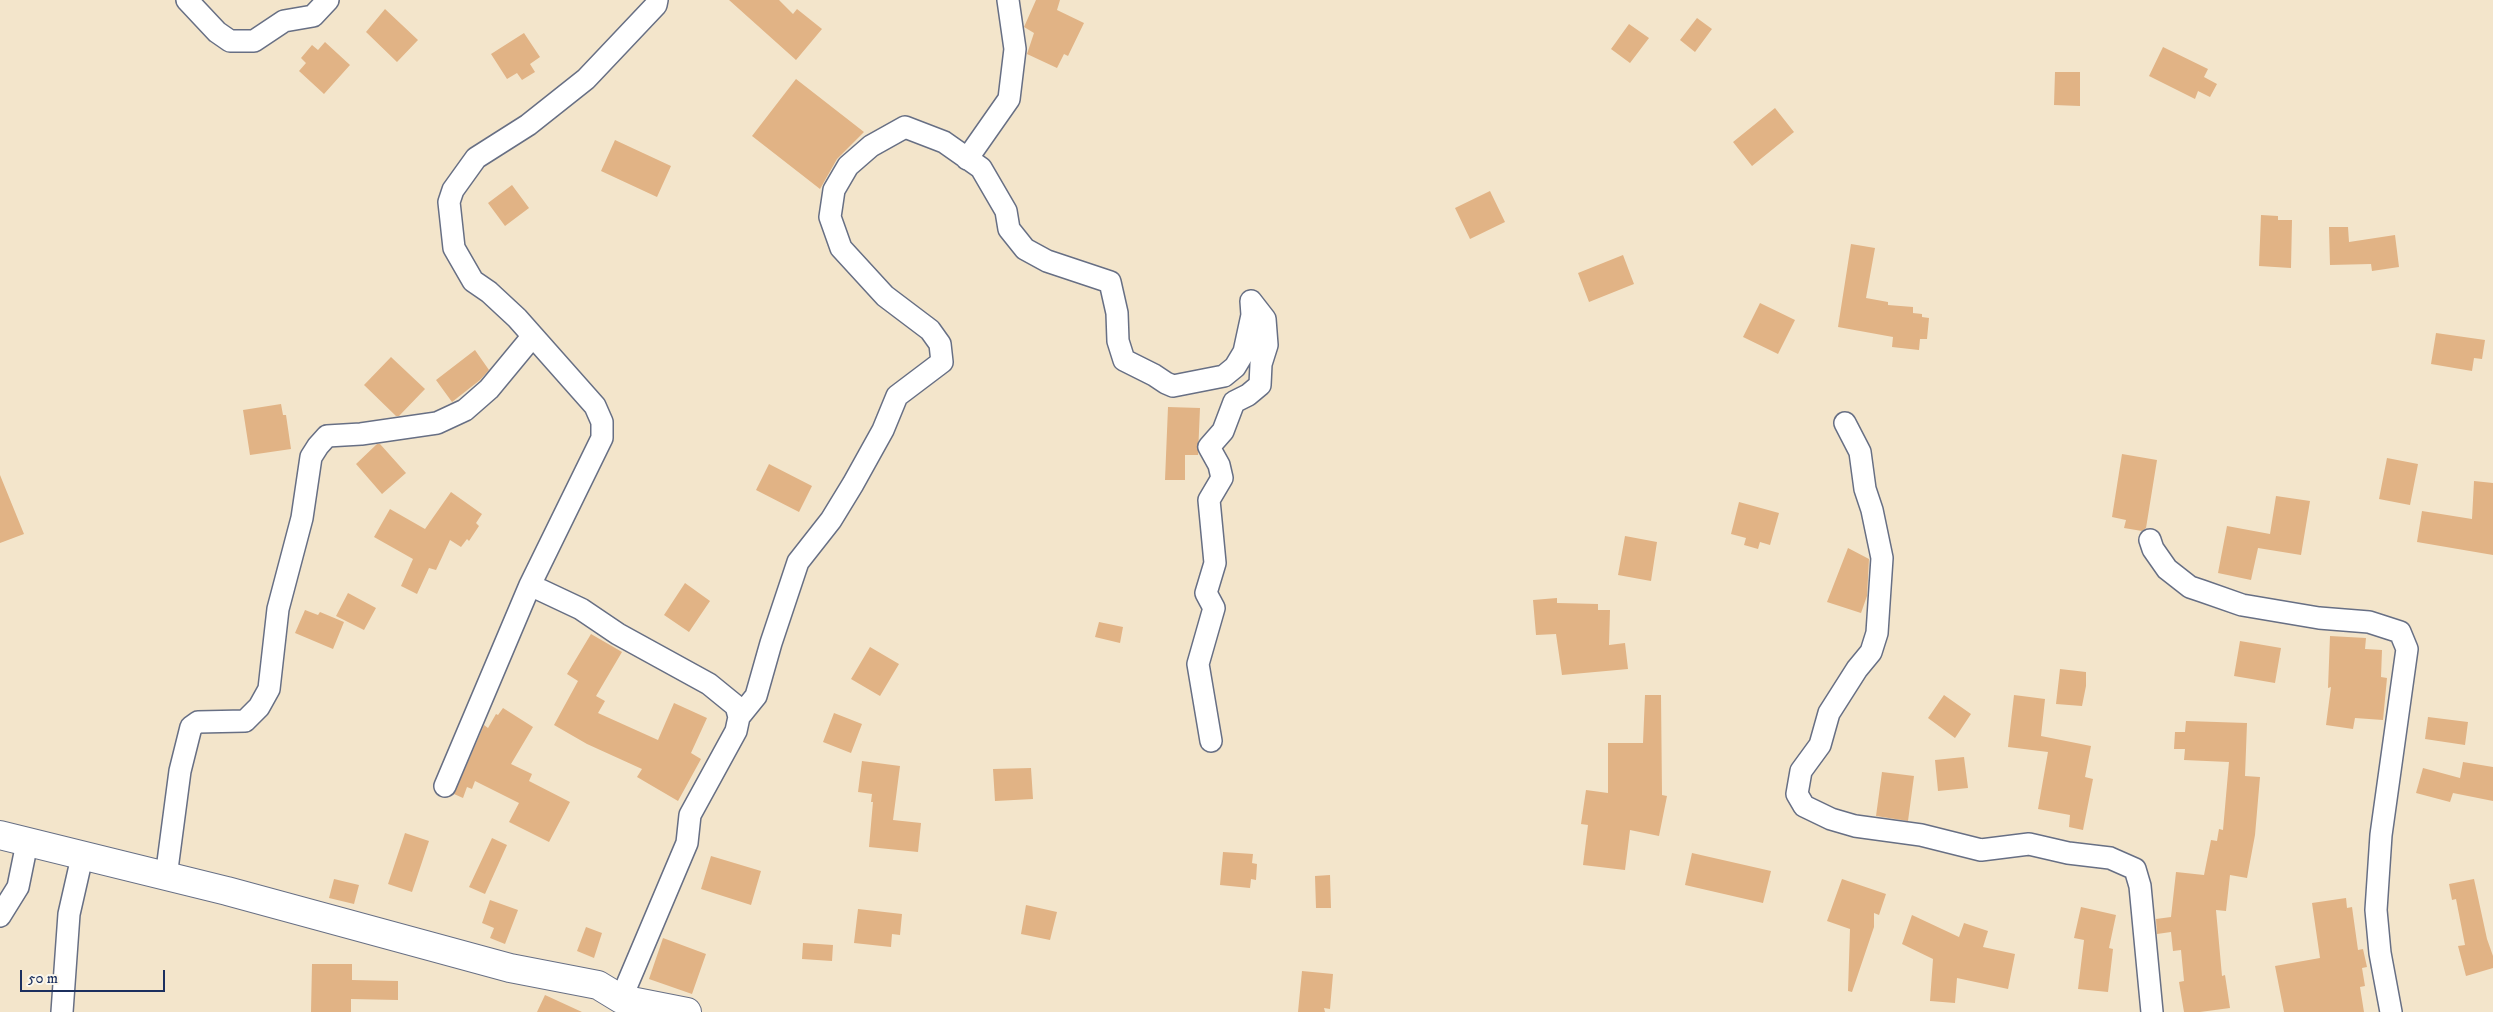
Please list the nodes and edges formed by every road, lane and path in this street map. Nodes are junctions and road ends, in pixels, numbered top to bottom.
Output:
1 (187, 0) edge
2 (328, 0) edge
3 (657, 0) edge
4 (1008, 0) edge
5 (968, 159) junction
6 (532, 338) junction
7 (1845, 423) dead end
8 (2150, 540) dead end
9 (530, 584) junction
10 (740, 717) junction
11 (1211, 741) dead end
12 (445, 786) dead end
13 (0, 835) edge
14 (27, 843) junction
15 (82, 856) junction
16 (166, 877) junction
17 (0, 916) edge
18 (622, 1000) junction
19 (62, 1012) edge
20 (687, 1012) edge
21 (2152, 1012) edge
22 (2391, 1012) edge

1 - 2 street
3 - 6 street
4 - 5 street
5 - 10 street
5 - 11 street
6 - 9 street
6 - 16 street
7 - 21 street
8 - 22 street
9 - 10 street
9 - 12 street
10 - 18 street
13 - 14 street
14 - 15 street
14 - 17 street
15 - 16 street
15 - 19 street
16 - 18 street
18 - 20 street

